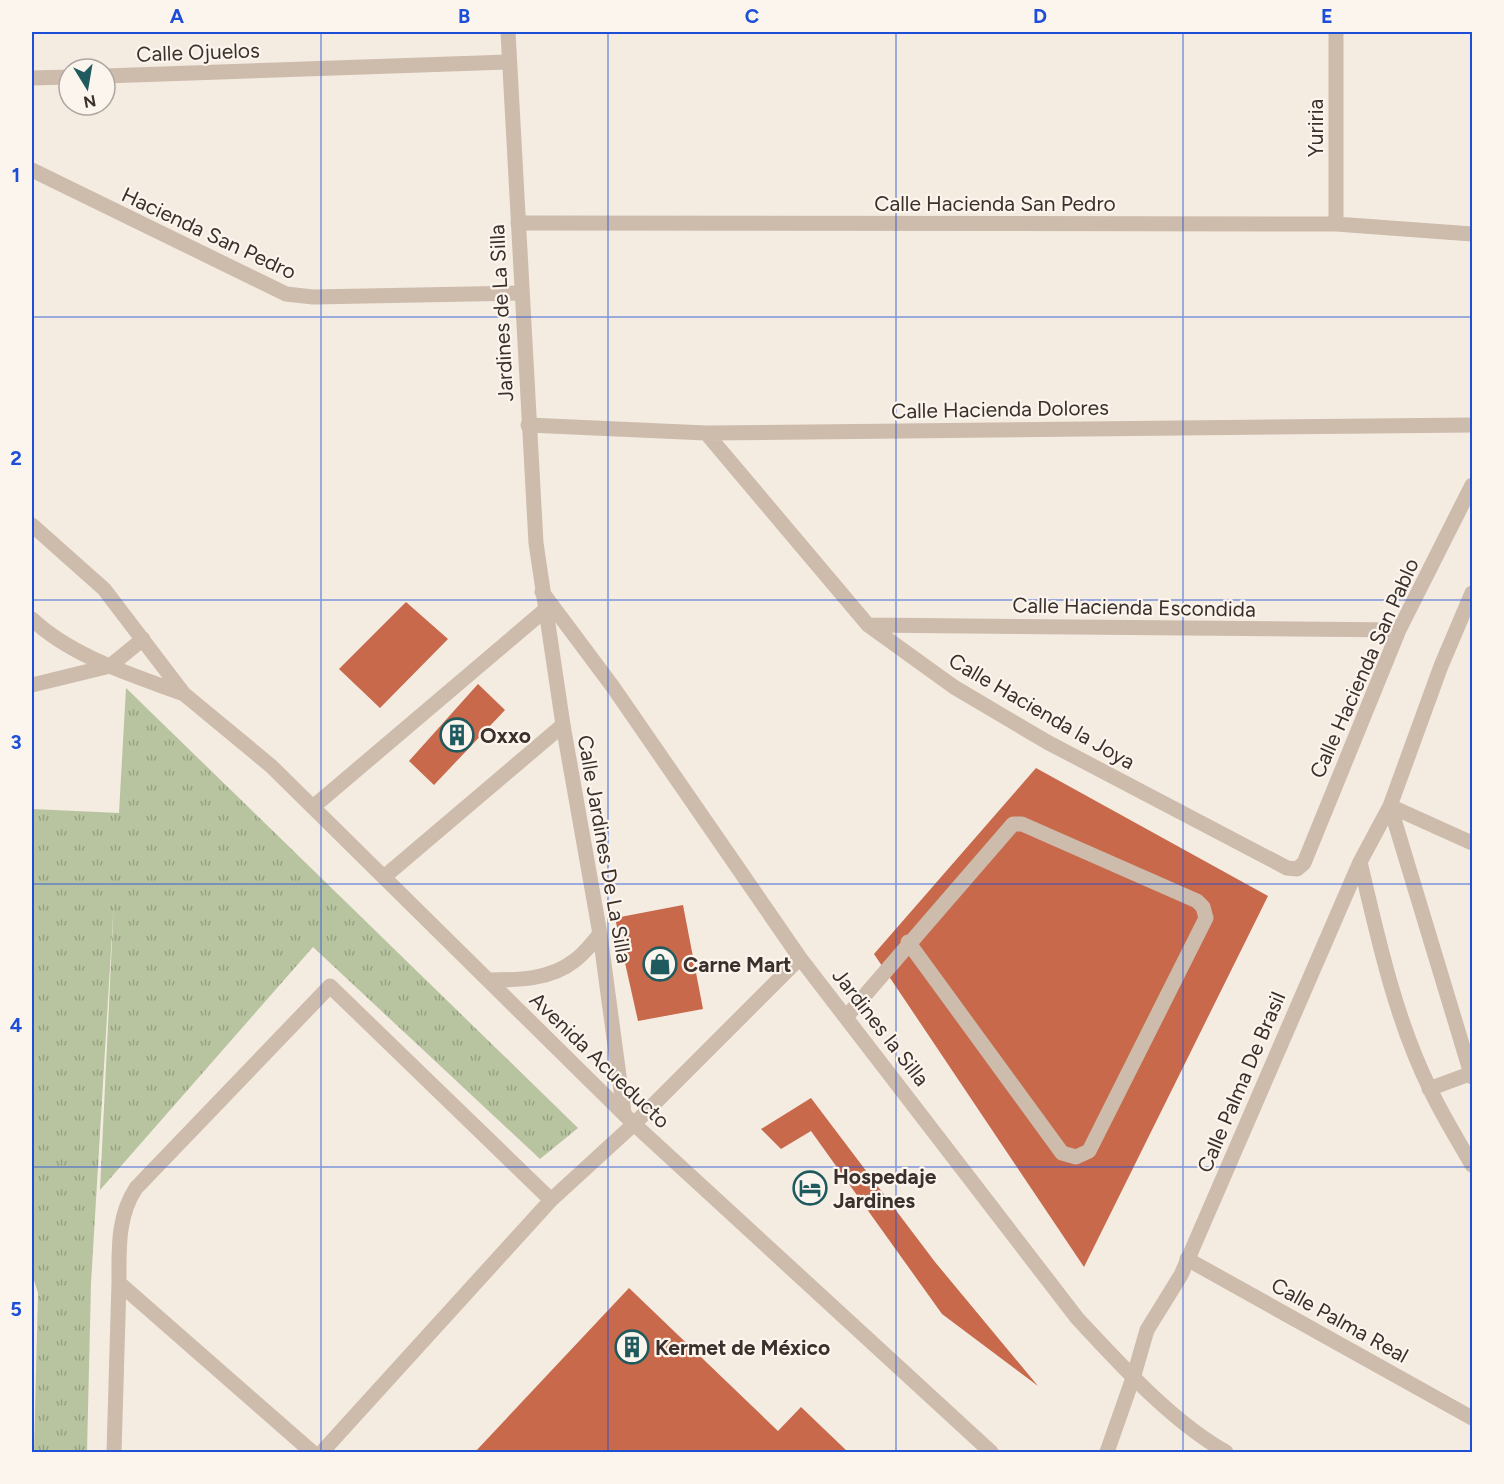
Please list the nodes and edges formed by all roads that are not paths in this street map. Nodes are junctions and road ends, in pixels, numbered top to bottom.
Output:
1 (508, 32) edge
2 (1336, 32) edge
3 (508, 62) junction
4 (117, 76) edge
5 (57, 77) edge
6 (32, 78) edge
7 (32, 170) edge
8 (518, 223) junction
9 (1336, 224) junction
10 (1473, 234) edge
11 (521, 293) junction
12 (528, 425) junction
13 (1473, 425) edge
14 (706, 433) junction
15 (1473, 485) edge
16 (32, 525) edge
17 (542, 592) junction
18 (1472, 594) edge
19 (545, 610) junction
20 (32, 619) edge
21 (868, 625) junction
22 (1399, 630) junction
23 (143, 639) junction
24 (110, 666) junction
25 (32, 685) edge
26 (184, 694) junction
27 (563, 725) junction
28 (1390, 806) junction
29 (313, 807) junction
30 (1473, 843) edge
31 (1360, 862) junction
32 (1297, 868) joint
33 (384, 877) junction
34 (600, 934) junction
35 (908, 942) junction
36 (800, 958) junction
37 (489, 980) junction
38 (847, 1016) junction
39 (1472, 1074) edge
40 (1430, 1089) junction
41 (629, 1119) junction
42 (1473, 1165) edge
43 (551, 1200) junction
44 (1187, 1259) junction
45 (119, 1283) junction
46 (1134, 1375) junction
47 (1473, 1418) edge
48 (114, 1452) edge
49 (312, 1452) edge
50 (322, 1452) edge
51 (991, 1452) edge
52 (1107, 1452) edge
53 (1226, 1452) edge

1 - 3 street, Jardines de La Silla
2 - 9 street, Yuriria
3 - 4 street, Calle Ojuelos
3 - 8 street, Jardines de La Silla
5 - 6 street
7 - 11 street, Hacienda San Pedro
8 - 9 street, Calle Hacienda San Pedro
8 - 11 street, Jardines de La Silla
9 - 10 street, Calle Hacienda San Pedro
11 - 12 street, Jardines de La Silla
12 - 14 street, Calle Hacienda Dolores
12 - 17 street, Jardines de La Silla
13 - 14 street, Calle Hacienda Dolores
14 - 21 street, Calle Hacienda la Joya
15 - 22 street, Calle Hacienda San Pablo
16 - 23 street, Avenida Acueducto
17 - 19 street, Calle Jardines De La Silla
17 - 36 street, Jardines la Silla
18 - 28 street, Calle Palma De Brasil
19 - 27 street, Calle Jardines De La Silla
19 - 29 street
20 - 24 street, Avenida Acueducto
21 - 22 street, Calle Hacienda Escondida
21 - 32 street, Calle Hacienda la Joya
22 - 32 street, Calle Hacienda San Pablo
23 - 24 street
23 - 26 street, Avenida Acueducto
24 - 25 street
24 - 26 street, Avenida Acueducto
26 - 29 street, Avenida Acueducto
27 - 33 street
27 - 34 street, Calle Jardines De La Silla
28 - 30 street
28 - 31 street, Calle Palma De Brasil
28 - 39 street
29 - 33 street, Avenida Acueducto
31 - 40 street
31 - 44 street, Calle Palma De Brasil
33 - 37 street, Avenida Acueducto
34 - 37 street
34 - 41 street, Calle Jardines De La Silla
35 - 35 street
35 - 38 street
36 - 38 street, Jardines la Silla
36 - 41 street
37 - 41 street, Avenida Acueducto
38 - 46 street, Jardines la Silla
39 - 40 street
40 - 42 street
41 - 43 street
41 - 51 street, Avenida Acueducto
43 - 45 street
43 - 50 street
44 - 46 street, Calle Palma De Brasil
44 - 47 street, Calle Palma Real
45 - 48 street
45 - 49 street
46 - 52 street, Calle Palma De Brasil
46 - 53 street, Jardines la Silla

